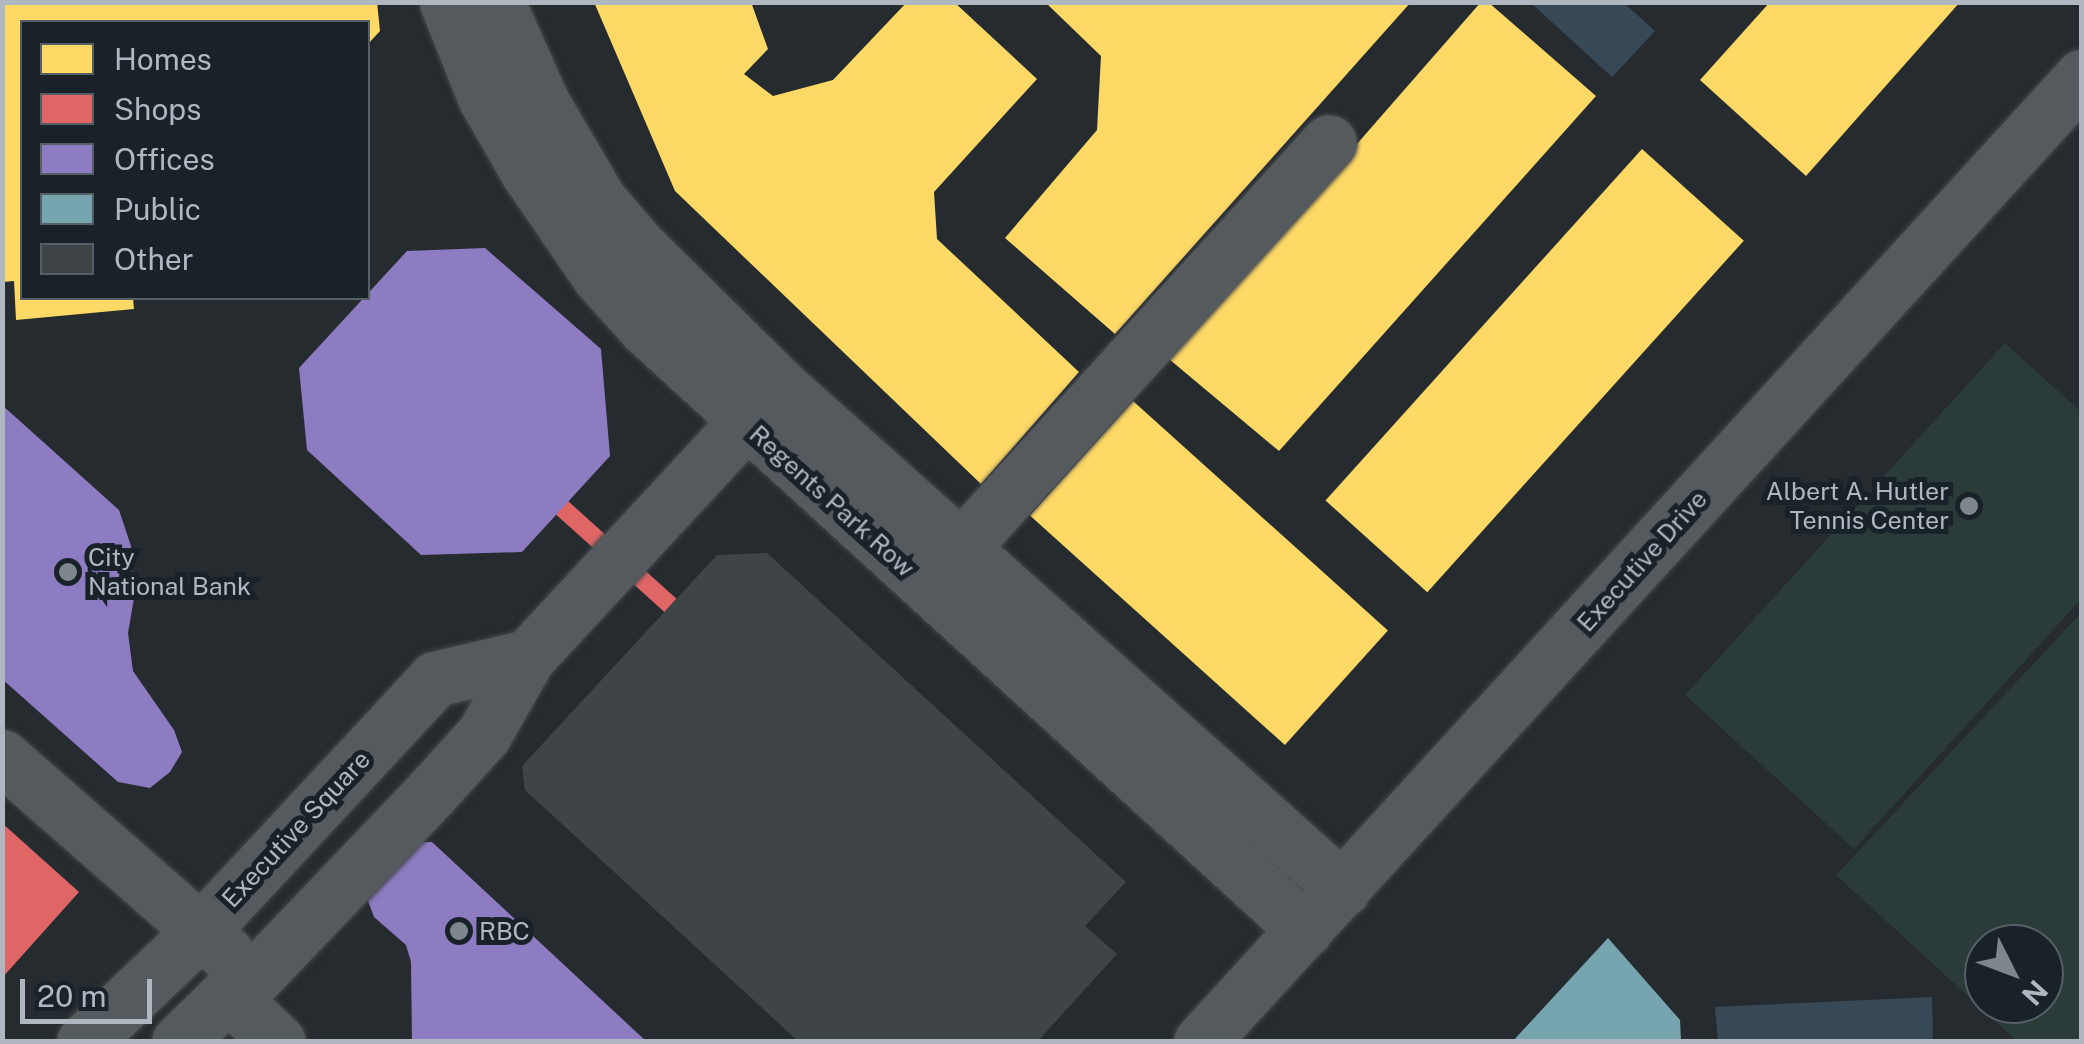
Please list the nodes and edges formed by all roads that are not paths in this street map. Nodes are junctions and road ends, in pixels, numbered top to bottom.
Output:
1 (447, 2) edge
2 (498, 2) edge
3 (2082, 78) edge
4 (1328, 142) dead end
5 (580, 210) junction
6 (762, 404) junction
7 (960, 549) junction
8 (528, 657) junction
9 (374, 745) junction
10 (2, 757) edge
11 (430, 794) junction
12 (1343, 889) junction
13 (1305, 930) junction
14 (200, 932) junction
15 (242, 986) junction
16 (84, 1042) edge
17 (179, 1042) edge
18 (278, 1042) edge
19 (1200, 1042) edge

1 - 5 street, Regents Park Row
2 - 5 street, Regents Park Row
3 - 12 street, Executive Drive
4 - 7 street
5 - 6 street, Regents Park Row
6 - 7 street, Regents Park Row
6 - 8 street
6 - 13 street, Regents Park Row
7 - 12 street, Regents Park Row
8 - 9 street, Executive Square
8 - 11 street
9 - 11 street
9 - 14 street, Executive Square
10 - 14 street
11 - 15 street
12 - 13 street, Executive Drive
13 - 19 street, Executive Drive
14 - 15 street
14 - 16 street, Executive Square
15 - 17 street
15 - 18 street

